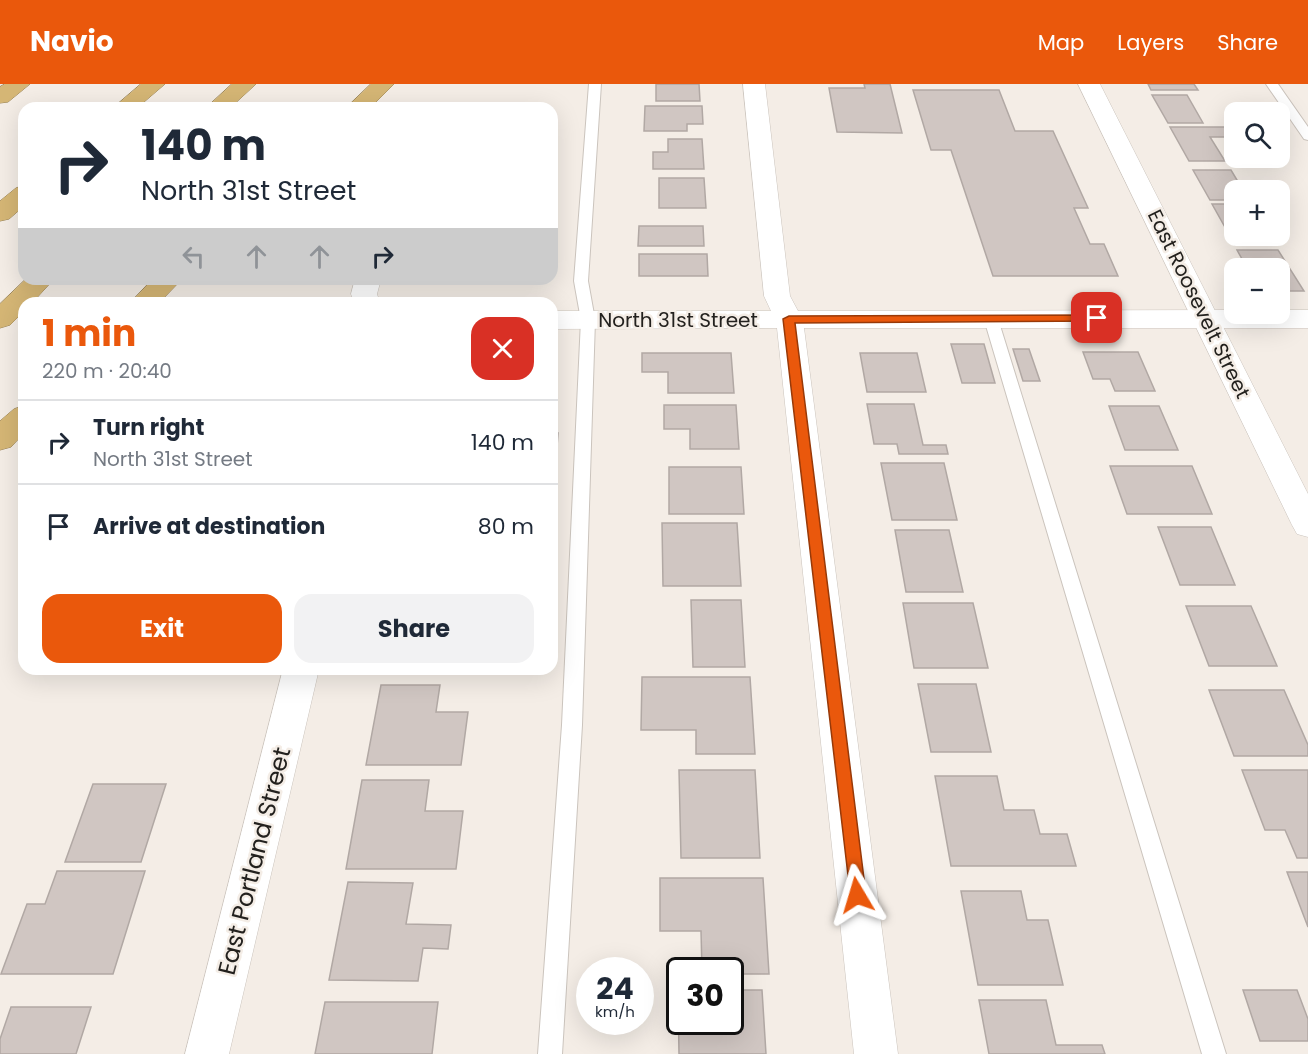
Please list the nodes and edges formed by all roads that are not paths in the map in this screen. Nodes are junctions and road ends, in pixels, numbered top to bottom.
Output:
1 (10, 84) edge
2 (19, 84) edge
3 (153, 84) edge
4 (245, 84) edge
5 (384, 84) edge
6 (595, 84) edge
7 (754, 84) edge
8 (1089, 84) edge
9 (1272, 84) edge
10 (0, 95) edge
11 (131, 102) edge
12 (224, 102) edge
13 (364, 102) edge
14 (1308, 136) edge
15 (18, 198) edge
16 (0, 214) edge
17 (35, 285) edge
18 (162, 285) edge
19 (23, 297) edge
20 (150, 297) edge
21 (18, 301) edge
22 (1207, 318) junction
23 (0, 319) edge
24 (789, 319) junction
25 (991, 319) junction
26 (1308, 319) edge
27 (558, 320) edge
28 (588, 320) junction
29 (18, 422) edge
30 (0, 439) edge
31 (1308, 525) edge
32 (300, 675) edge
33 (207, 1054) edge
34 (550, 1054) edge
35 (876, 1054) edge
36 (1215, 1054) edge

1 - 10 highway
2 - 10 highway
3 - 11 highway
4 - 12 highway
5 - 13 highway
6 - 28 lane
7 - 24 street
8 - 22 street, East Roosevelt Street
9 - 14 lane
15 - 16 highway
17 - 19 highway
18 - 20 highway
21 - 23 highway
22 - 25 street, North 31st Street
22 - 26 street, North 31st Street
22 - 31 street, East Roosevelt Street
24 - 25 street, North 31st Street
24 - 28 street, North 31st Street
24 - 35 street
25 - 36 lane
27 - 28 street, North 31st Street
28 - 34 lane
29 - 30 highway
32 - 33 street, East Portland Street

